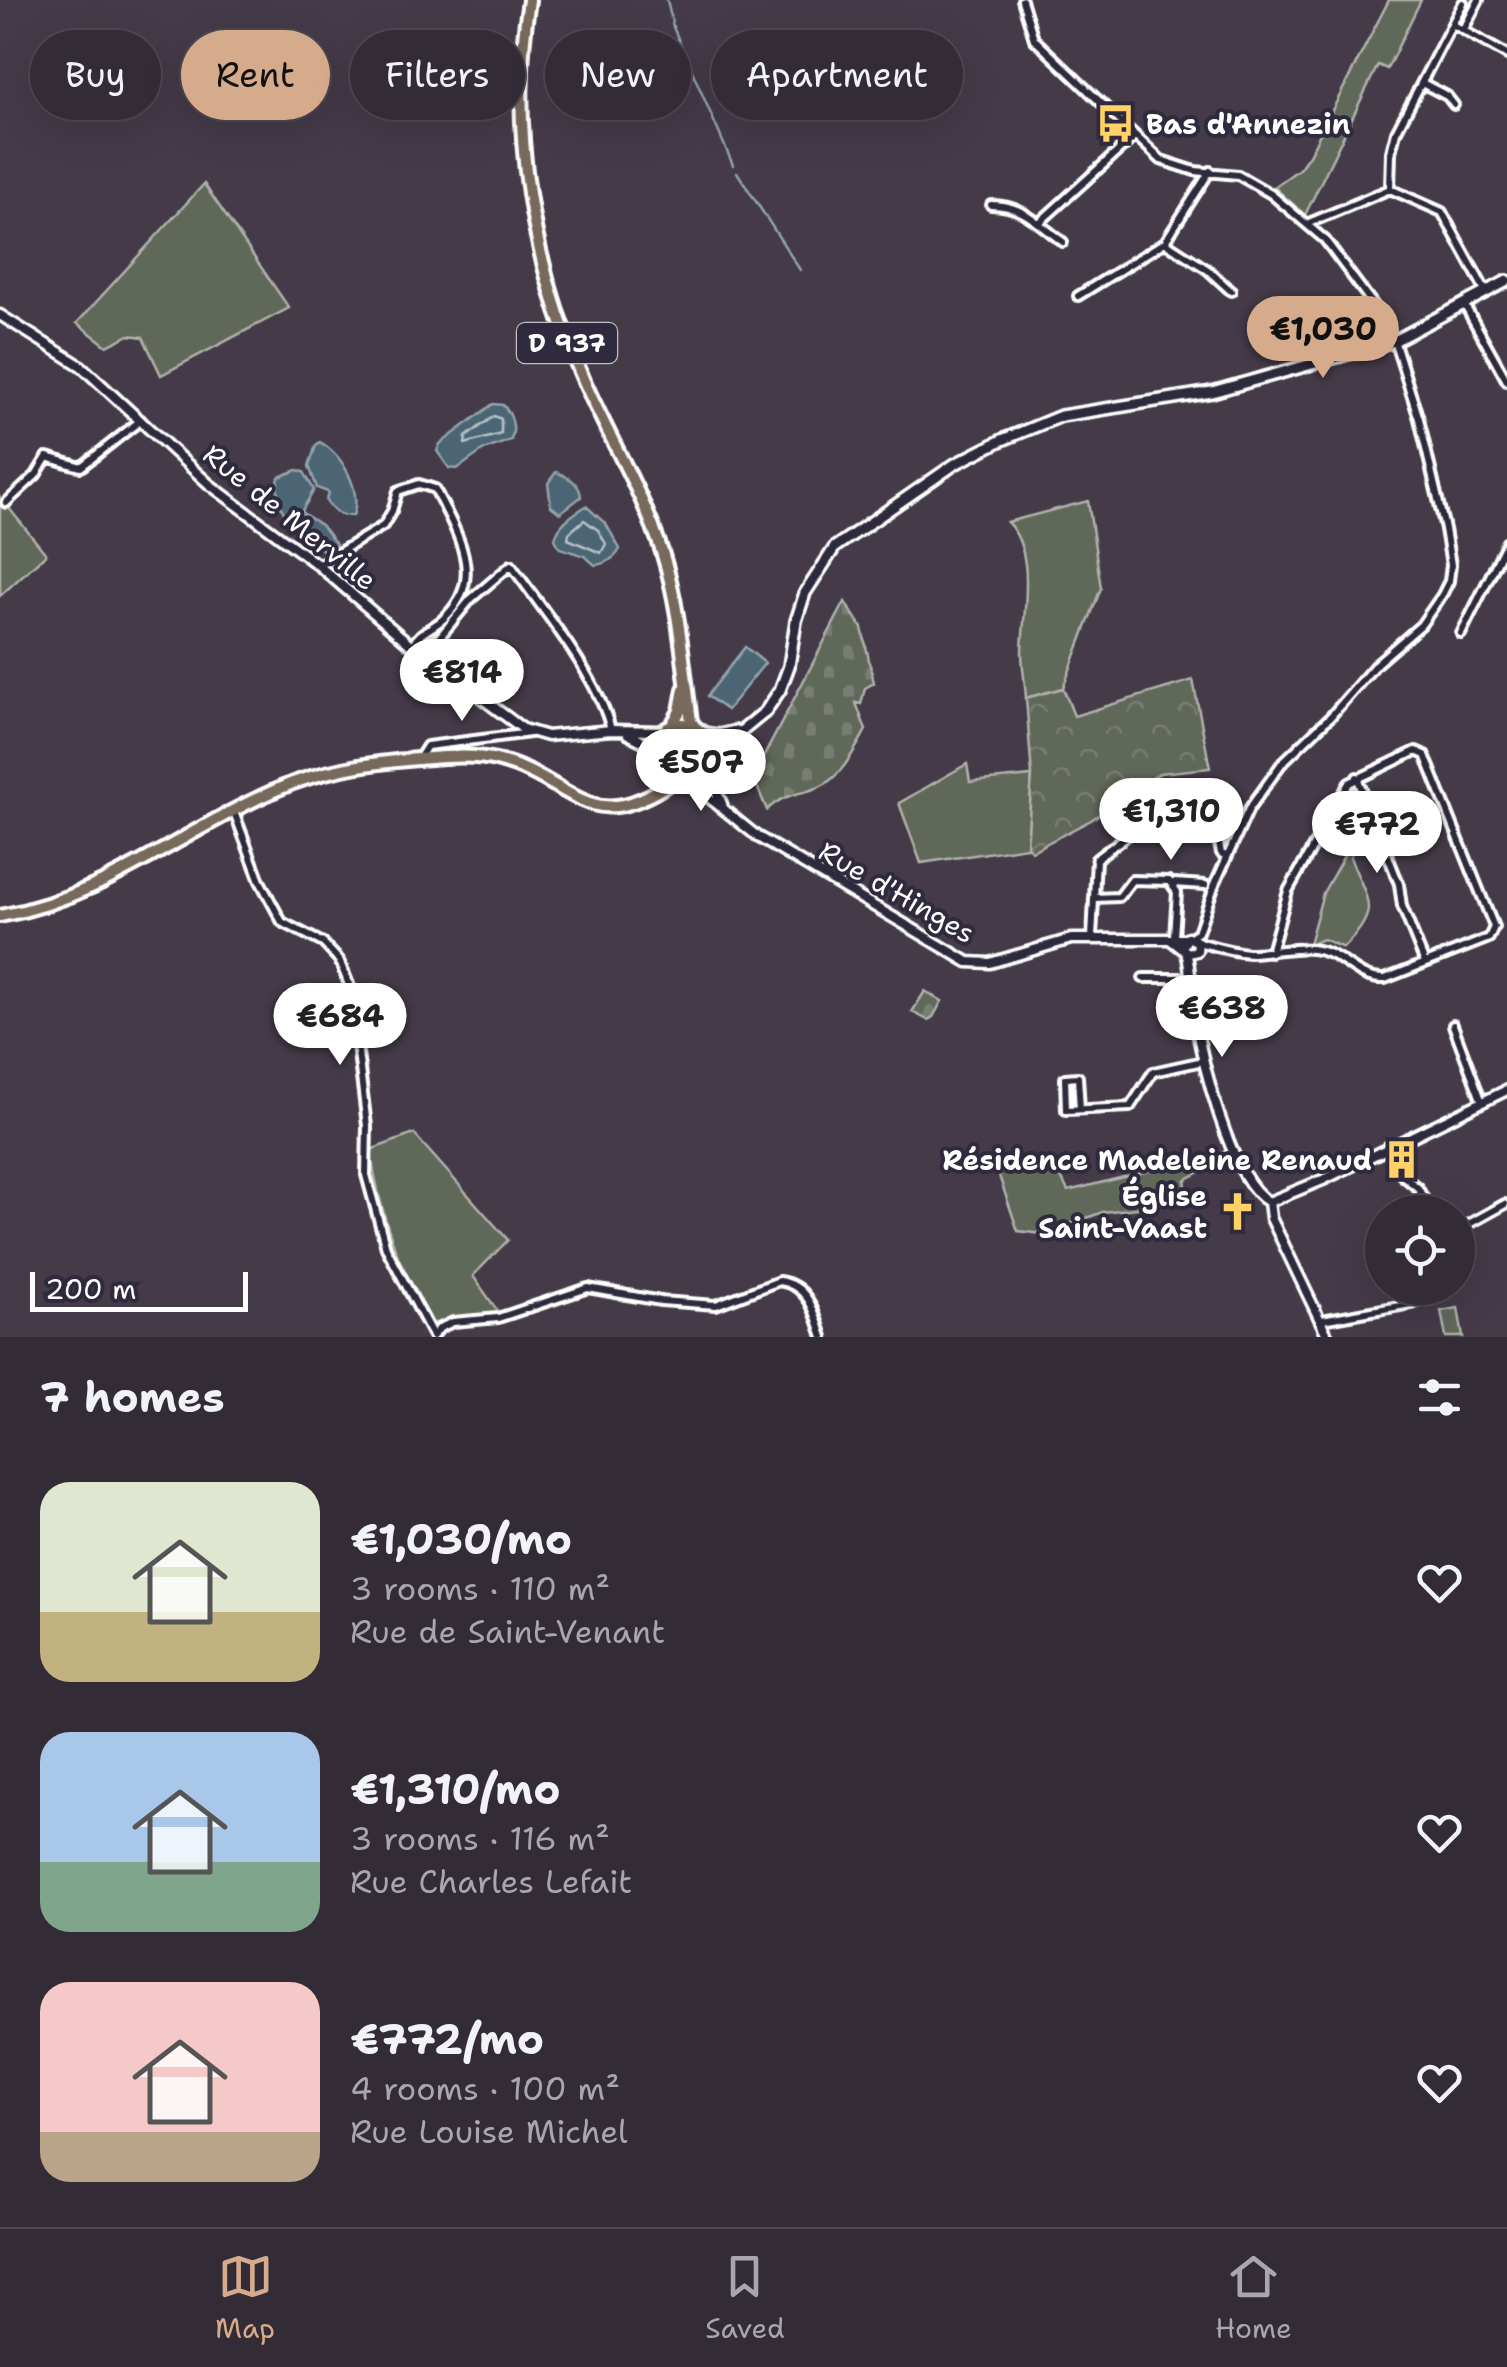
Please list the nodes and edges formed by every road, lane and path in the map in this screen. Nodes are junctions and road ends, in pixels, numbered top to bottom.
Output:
1 (529, 0) edge
2 (1022, 0) edge
3 (1479, 0) edge
4 (1460, 2) edge
5 (1474, 9) junction
6 (1452, 24) junction
7 (1464, 29) junction
8 (1507, 54) edge
9 (1422, 83) junction
10 (1454, 105) dead end
11 (1134, 136) junction
12 (1210, 171) junction
13 (1390, 189) junction
14 (992, 205) dead end
15 (1042, 221) junction
16 (1307, 221) junction
17 (1063, 242) dead end
18 (1164, 242) junction
19 (1507, 281) edge
20 (1231, 291) dead end
21 (1486, 292) junction
22 (1078, 296) dead end
23 (1464, 304) junction
24 (0, 314) edge
25 (1394, 341) junction
26 (1507, 381) edge
27 (141, 420) junction
28 (6, 503) dead end
29 (1507, 542) edge
30 (318, 566) junction
31 (1462, 634) dead end
32 (412, 646) junction
33 (424, 655) junction
34 (686, 668) junction
35 (752, 724) junction
36 (668, 728) junction
37 (699, 730) junction
38 (615, 731) junction
39 (532, 733) junction
40 (654, 746) junction
41 (420, 758) junction
42 (708, 762) junction
43 (658, 769) junction
44 (1356, 777) junction
45 (674, 780) junction
46 (687, 780) junction
47 (642, 796) junction
48 (234, 812) junction
49 (734, 820) junction
50 (1227, 857) junction
51 (1172, 884) junction
52 (1205, 886) dead end
53 (1094, 898) junction
54 (0, 916) edge
55 (1170, 937) junction
56 (1092, 938) junction
57 (1191, 944) junction
58 (1271, 952) junction
59 (1425, 963) junction
60 (1143, 978) dead end
61 (1191, 978) junction
62 (1453, 1025) dead end
63 (1203, 1061) junction
64 (1507, 1090) edge
65 (1482, 1102) junction
66 (1080, 1109) junction
67 (1388, 1146) junction
68 (1422, 1195) edge
69 (1269, 1202) junction
70 (1505, 1204) edge
71 (1475, 1221) edge
72 (1406, 1305) edge
73 (1322, 1320) junction
74 (433, 1337) edge
75 (823, 1337) edge
76 (1328, 1337) edge

1 - 34 main road, D 937
2 - 11 street
3 - 5 street
4 - 5 street
4 - 6 street
5 - 7 street
6 - 7 street
6 - 9 street
7 - 8 street
9 - 10 street
9 - 13 street
11 - 12 street
11 - 15 street
12 - 16 street
12 - 18 street
13 - 16 street
13 - 21 street
14 - 15 street
15 - 17 street
16 - 25 street
18 - 20 street
18 - 22 street
19 - 21 main road
21 - 23 main road
23 - 25 main road
23 - 26 street
24 - 27 street, Rue de Merville
25 - 35 main road
25 - 50 street
27 - 28 street
27 - 30 street, Rue de Merville
29 - 31 street
30 - 32 street, Rue de Merville
30 - 32 street
32 - 33 street, Rue de Merville
33 - 38 street
33 - 39 street, Rue de Merville
34 - 36 main road, D 937
34 - 37 main road, D 937
35 - 37 main road
35 - 42 main road
36 - 37 main road
36 - 38 street
36 - 40 main road
37 - 42 main road
38 - 39 street
38 - 40 street
39 - 41 street
40 - 43 main road
41 - 47 main road
41 - 48 main road
42 - 46 main road
42 - 49 street, Rue d'Hinges
43 - 45 main road
43 - 47 main road
44 - 58 street
44 - 59 street
44 - 59 street
45 - 46 main road
45 - 47 main road
46 - 49 street, Rue d'Hinges
48 - 54 main road
48 - 74 street
49 - 56 street, Rue d'Hinges
50 - 53 street
50 - 57 street
51 - 52 street
51 - 53 street
51 - 55 street
53 - 56 street
55 - 56 street, Rue d'Hinges
55 - 57 street
57 - 58 street
57 - 61 street
58 - 59 street
60 - 61 street
61 - 63 street
62 - 65 street
63 - 66 street
63 - 69 street
64 - 65 street
65 - 67 street
66 - 66 street
67 - 68 street
67 - 69 street
69 - 73 street
70 - 71 street
72 - 73 street
73 - 76 street
74 - 75 street

